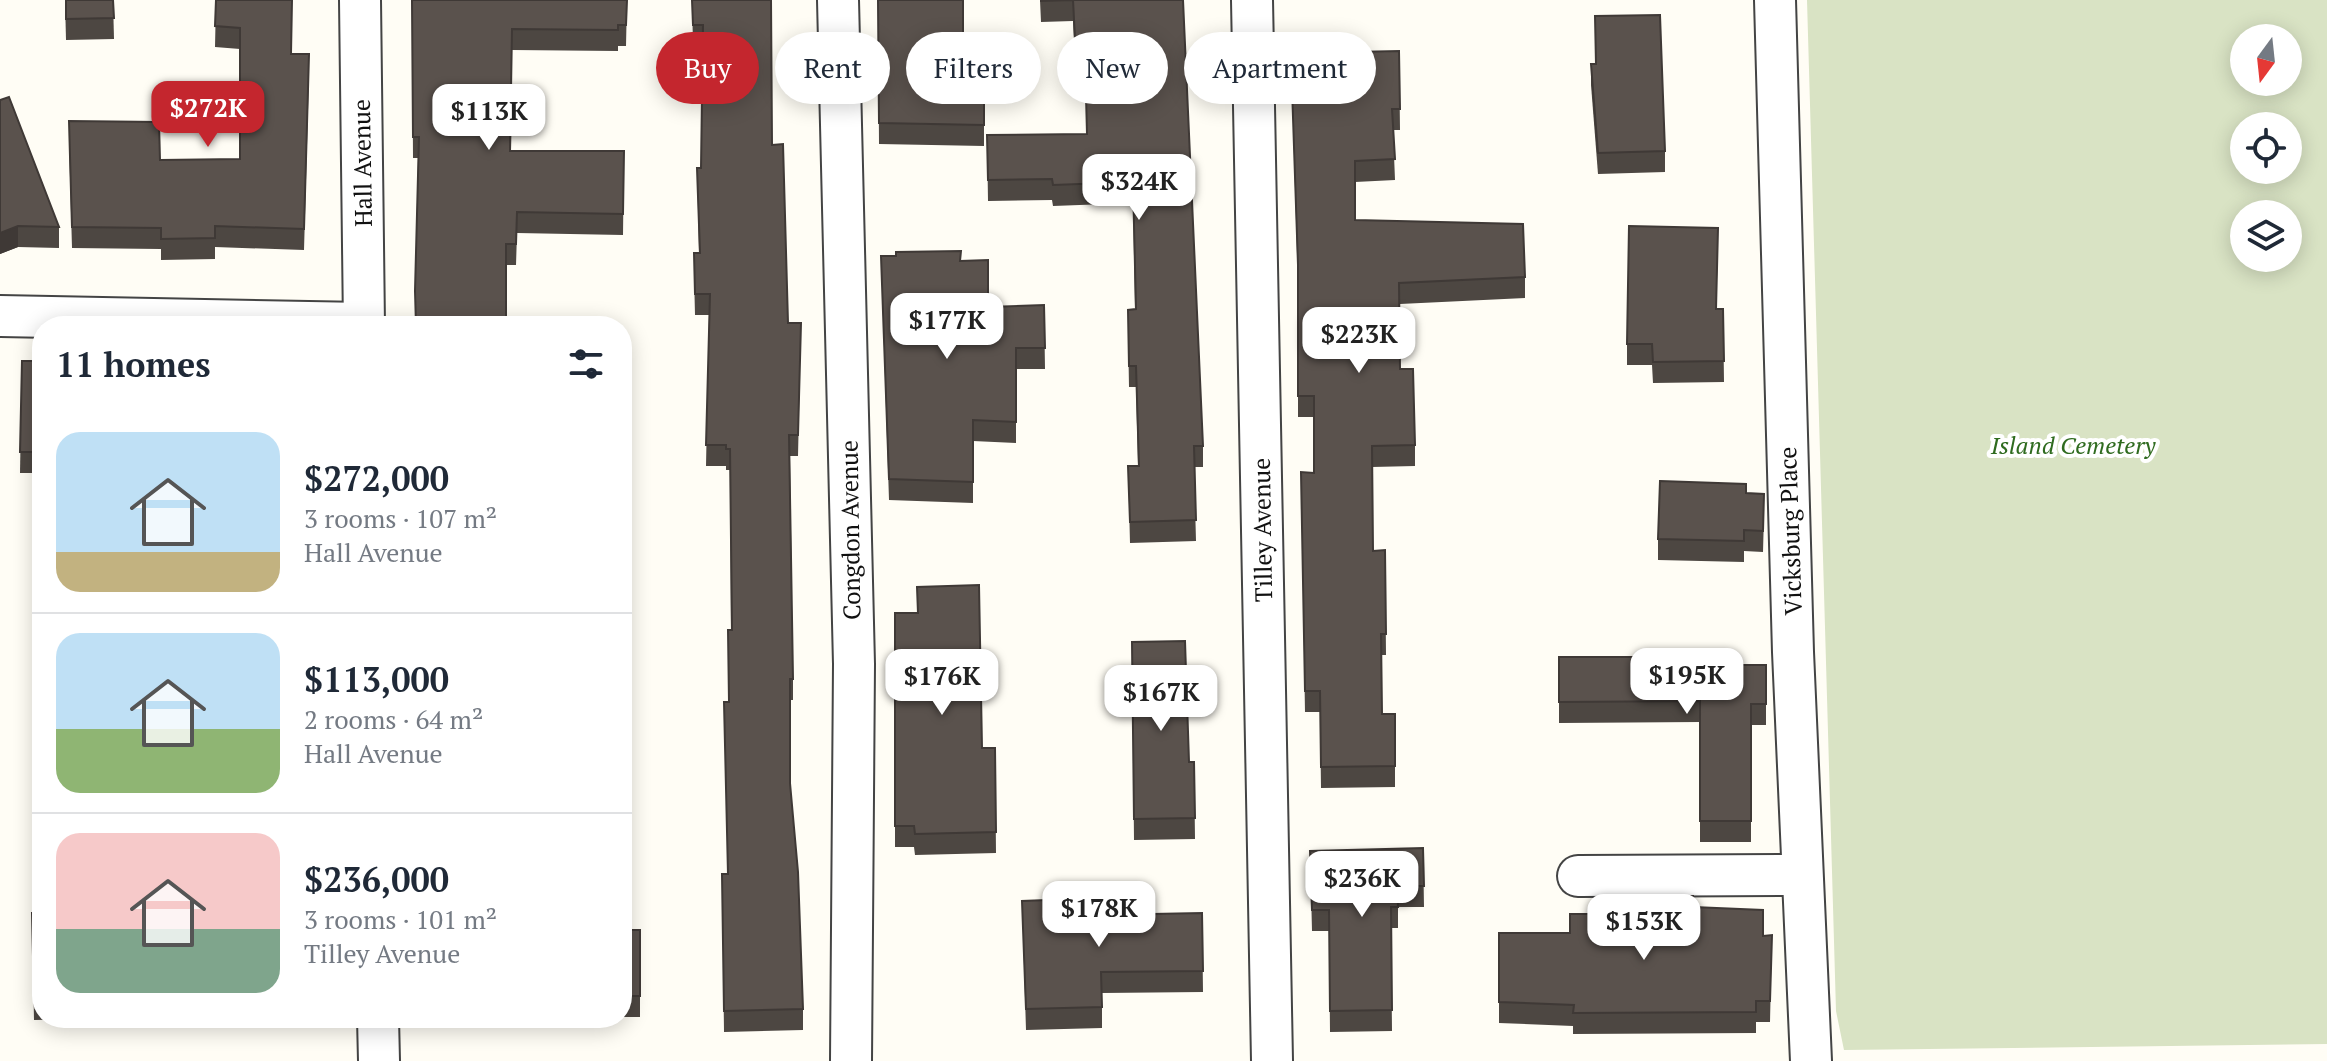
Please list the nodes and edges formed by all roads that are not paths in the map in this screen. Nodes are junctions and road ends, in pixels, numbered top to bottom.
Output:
1 (360, 0) edge
2 (838, 0) edge
3 (1252, 0) edge
4 (1775, 0) edge
5 (0, 316) edge
6 (364, 316) edge
7 (32, 317) edge
8 (1802, 875) junction
9 (1578, 876) dead end
10 (378, 1028) edge
11 (379, 1061) edge
12 (851, 1061) edge
13 (1272, 1061) edge
14 (1811, 1061) edge

1 - 6 street, Hall Avenue
2 - 12 street, Congdon Avenue
3 - 13 street, Tilley Avenue
4 - 8 street, Vicksburg Place
5 - 7 street
8 - 9 street
8 - 14 street, Vicksburg Place
10 - 11 street

